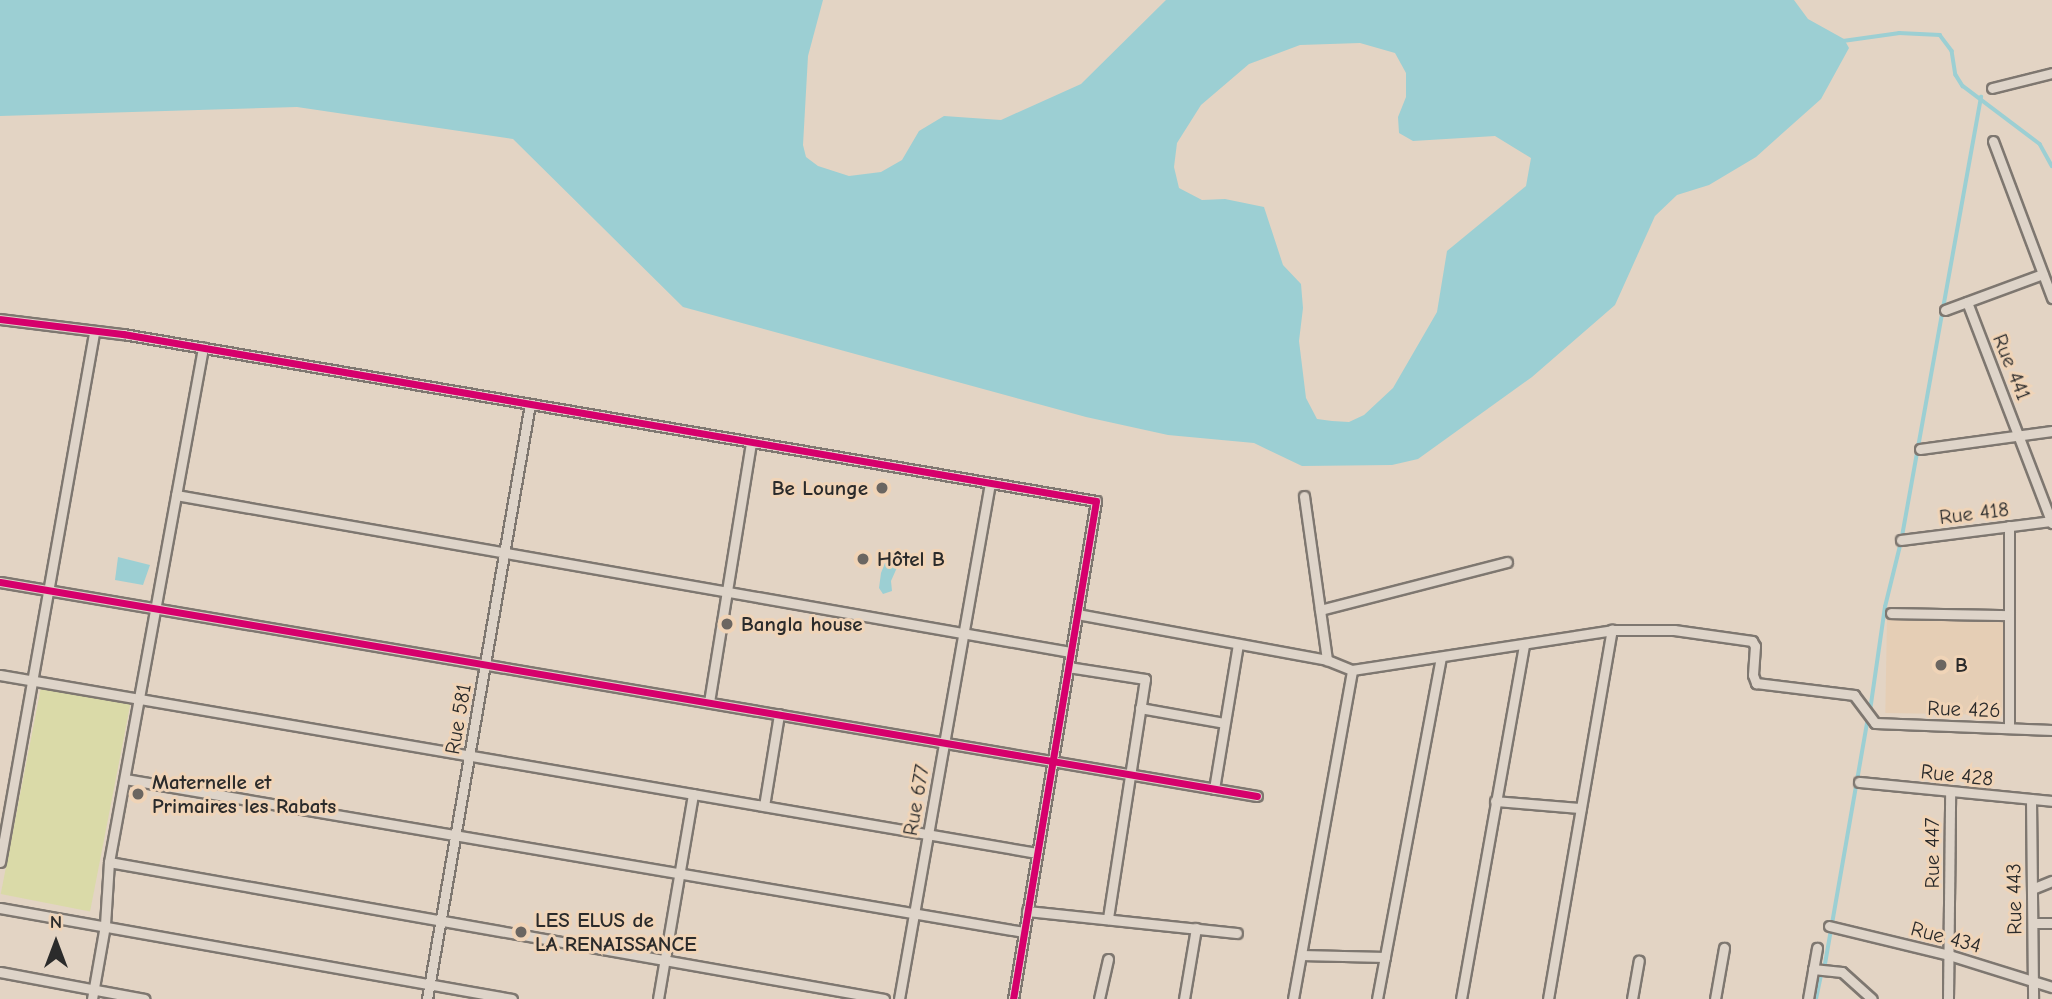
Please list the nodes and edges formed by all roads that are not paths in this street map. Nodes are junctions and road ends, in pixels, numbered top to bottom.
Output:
1 (2052, 73) edge
2 (1992, 88) dead end
3 (1993, 141) dead end
4 (2043, 274) junction
5 (2052, 298) edge
6 (1967, 302) junction
7 (1945, 310) dead end
8 (0, 319) edge
9 (94, 333) junction
10 (203, 348) junction
11 (530, 404) junction
12 (2052, 432) edge
13 (2020, 435) junction
14 (751, 442) junction
15 (1920, 449) dead end
16 (990, 483) junction
17 (176, 495) junction
18 (1304, 496) dead end
19 (2052, 522) edge
20 (2009, 526) junction
21 (1901, 540) dead end
22 (504, 552) junction
23 (1507, 562) dead end
24 (0, 582) edge
25 (48, 590) junction
26 (727, 592) junction
27 (156, 608) junction
28 (1320, 610) junction
29 (1891, 613) dead end
30 (1077, 614) junction
31 (2009, 615) junction
32 (1612, 630) junction
33 (963, 633) junction
34 (1238, 644) junction
35 (1524, 646) junction
36 (1070, 652) junction
37 (1441, 657) junction
38 (1327, 660) junction
39 (485, 664) junction
40 (1068, 667) junction
41 (1352, 670) junction
42 (0, 675) edge
43 (32, 681) junction
44 (139, 699) junction
45 (709, 702) junction
46 (1140, 708) junction
47 (779, 714) junction
48 (1224, 723) junction
49 (2009, 728) junction
50 (2052, 730) edge
51 (944, 743) junction
52 (469, 756) junction
53 (1052, 761) junction
54 (1130, 774) junction
55 (125, 779) junction
56 (1859, 782) dead end
57 (1214, 789) junction
58 (1950, 792) junction
59 (693, 794) junction
60 (1257, 796) dead end
61 (2031, 799) junction
62 (1495, 801) junction
63 (2052, 801) edge
64 (764, 806) junction
65 (1581, 808) junction
66 (928, 835) junction
67 (455, 836) junction
68 (1037, 853) junction
69 (0, 862) edge
70 (109, 862) junction
71 (680, 874) junction
72 (2052, 881) edge
73 (2032, 889) junction
74 (0, 908) edge
75 (1027, 911) junction
76 (914, 914) junction
77 (1108, 919) junction
78 (441, 921) junction
79 (2033, 923) junction
80 (2052, 923) edge
81 (105, 925) junction
82 (1829, 926) dead end
83 (1196, 928) junction
84 (1024, 932) junction
85 (1237, 933) dead end
86 (1724, 948) dead end
87 (1817, 948) dead end
88 (1301, 955) junction
89 (1949, 955) junction
90 (1385, 957) junction
91 (1108, 959) dead end
92 (665, 960) junction
93 (1639, 961) dead end
94 (1813, 970) junction
95 (0, 972) edge
96 (2032, 981) junction
97 (430, 984) junction
98 (2052, 987) edge
99 (93, 995) edge
100 (144, 999) edge
101 (427, 999) edge
102 (512, 999) edge
103 (658, 999) edge
104 (884, 999) edge
105 (899, 999) edge
106 (1013, 999) edge
107 (1099, 999) edge
108 (1184, 999) edge
109 (1293, 999) edge
110 (1377, 999) edge
111 (1461, 999) edge
112 (1548, 999) edge
113 (1632, 999) edge
114 (1715, 999) edge
115 (1808, 999) edge
116 (1872, 999) edge
117 (1948, 999) edge
118 (2033, 999) edge

1 - 2 street
3 - 4 street
4 - 5 street
4 - 6 street
6 - 7 street
6 - 13 street, Rue 441
8 - 9 street
9 - 10 street
9 - 25 street
10 - 11 street
10 - 17 street
11 - 14 street
11 - 22 street, Rue 581
12 - 13 street
13 - 15 street
13 - 19 street, Rue 441
14 - 16 street
14 - 26 street
16 - 30 street
16 - 33 street, Rue 677
17 - 22 street
17 - 27 street
18 - 28 street
19 - 20 street, Rue 418
20 - 21 street, Rue 418
20 - 31 street
22 - 26 street
22 - 39 street, Rue 581
23 - 28 street
24 - 25 street
25 - 27 street
25 - 43 street
26 - 33 street
26 - 45 street
27 - 39 street
27 - 44 street
28 - 38 street
29 - 31 street
30 - 34 street
30 - 36 street
31 - 49 street
32 - 35 street
32 - 49 street, Rue 426
32 - 65 street
33 - 36 street
33 - 51 street, Rue 677
34 - 38 street
34 - 48 street
35 - 37 street
35 - 62 street
36 - 40 street
37 - 41 street
37 - 90 street
38 - 41 street
39 - 45 street
39 - 52 street, Rue 581
40 - 46 street
40 - 53 street
41 - 88 street
42 - 43 street
43 - 44 street
43 - 69 street
44 - 52 street
44 - 55 street
45 - 47 street
46 - 48 street
46 - 54 street
47 - 51 street
47 - 64 street
48 - 57 street
49 - 50 street, Rue 426
51 - 53 street
51 - 66 street, Rue 677
52 - 59 street
52 - 67 street, Rue 581
53 - 54 street
53 - 68 street
54 - 57 street
54 - 77 street
55 - 67 street
55 - 70 street
56 - 58 street, Rue 428
57 - 60 street
58 - 61 street, Rue 428
58 - 89 street, Rue 447
59 - 64 street
59 - 71 street
61 - 63 street, Rue 428
61 - 73 street, Rue 443
62 - 65 street
62 - 111 street
64 - 66 street
65 - 112 street
66 - 68 street
66 - 76 street, Rue 677
67 - 71 street
67 - 78 street, Rue 581
68 - 75 street
70 - 78 street
70 - 81 street
71 - 76 street
71 - 92 street
72 - 73 street
73 - 79 street, Rue 443
74 - 81 street
75 - 77 street
75 - 84 street
76 - 84 street
76 - 105 street, Rue 677
77 - 83 street
78 - 92 street
78 - 97 street, Rue 581
79 - 80 street
79 - 96 street, Rue 443
81 - 97 street
81 - 99 street
82 - 89 street, Rue 434
83 - 85 street
83 - 108 street
84 - 106 street
86 - 114 street
87 - 94 street
88 - 90 street
88 - 109 street
89 - 96 street, Rue 434
89 - 117 street, Rue 447
90 - 110 street
91 - 107 street
92 - 103 street
92 - 104 street
93 - 113 street
94 - 115 street
94 - 116 street
95 - 99 street
96 - 98 street, Rue 434
96 - 118 street, Rue 443
97 - 101 street, Rue 581
97 - 102 street
99 - 100 street

